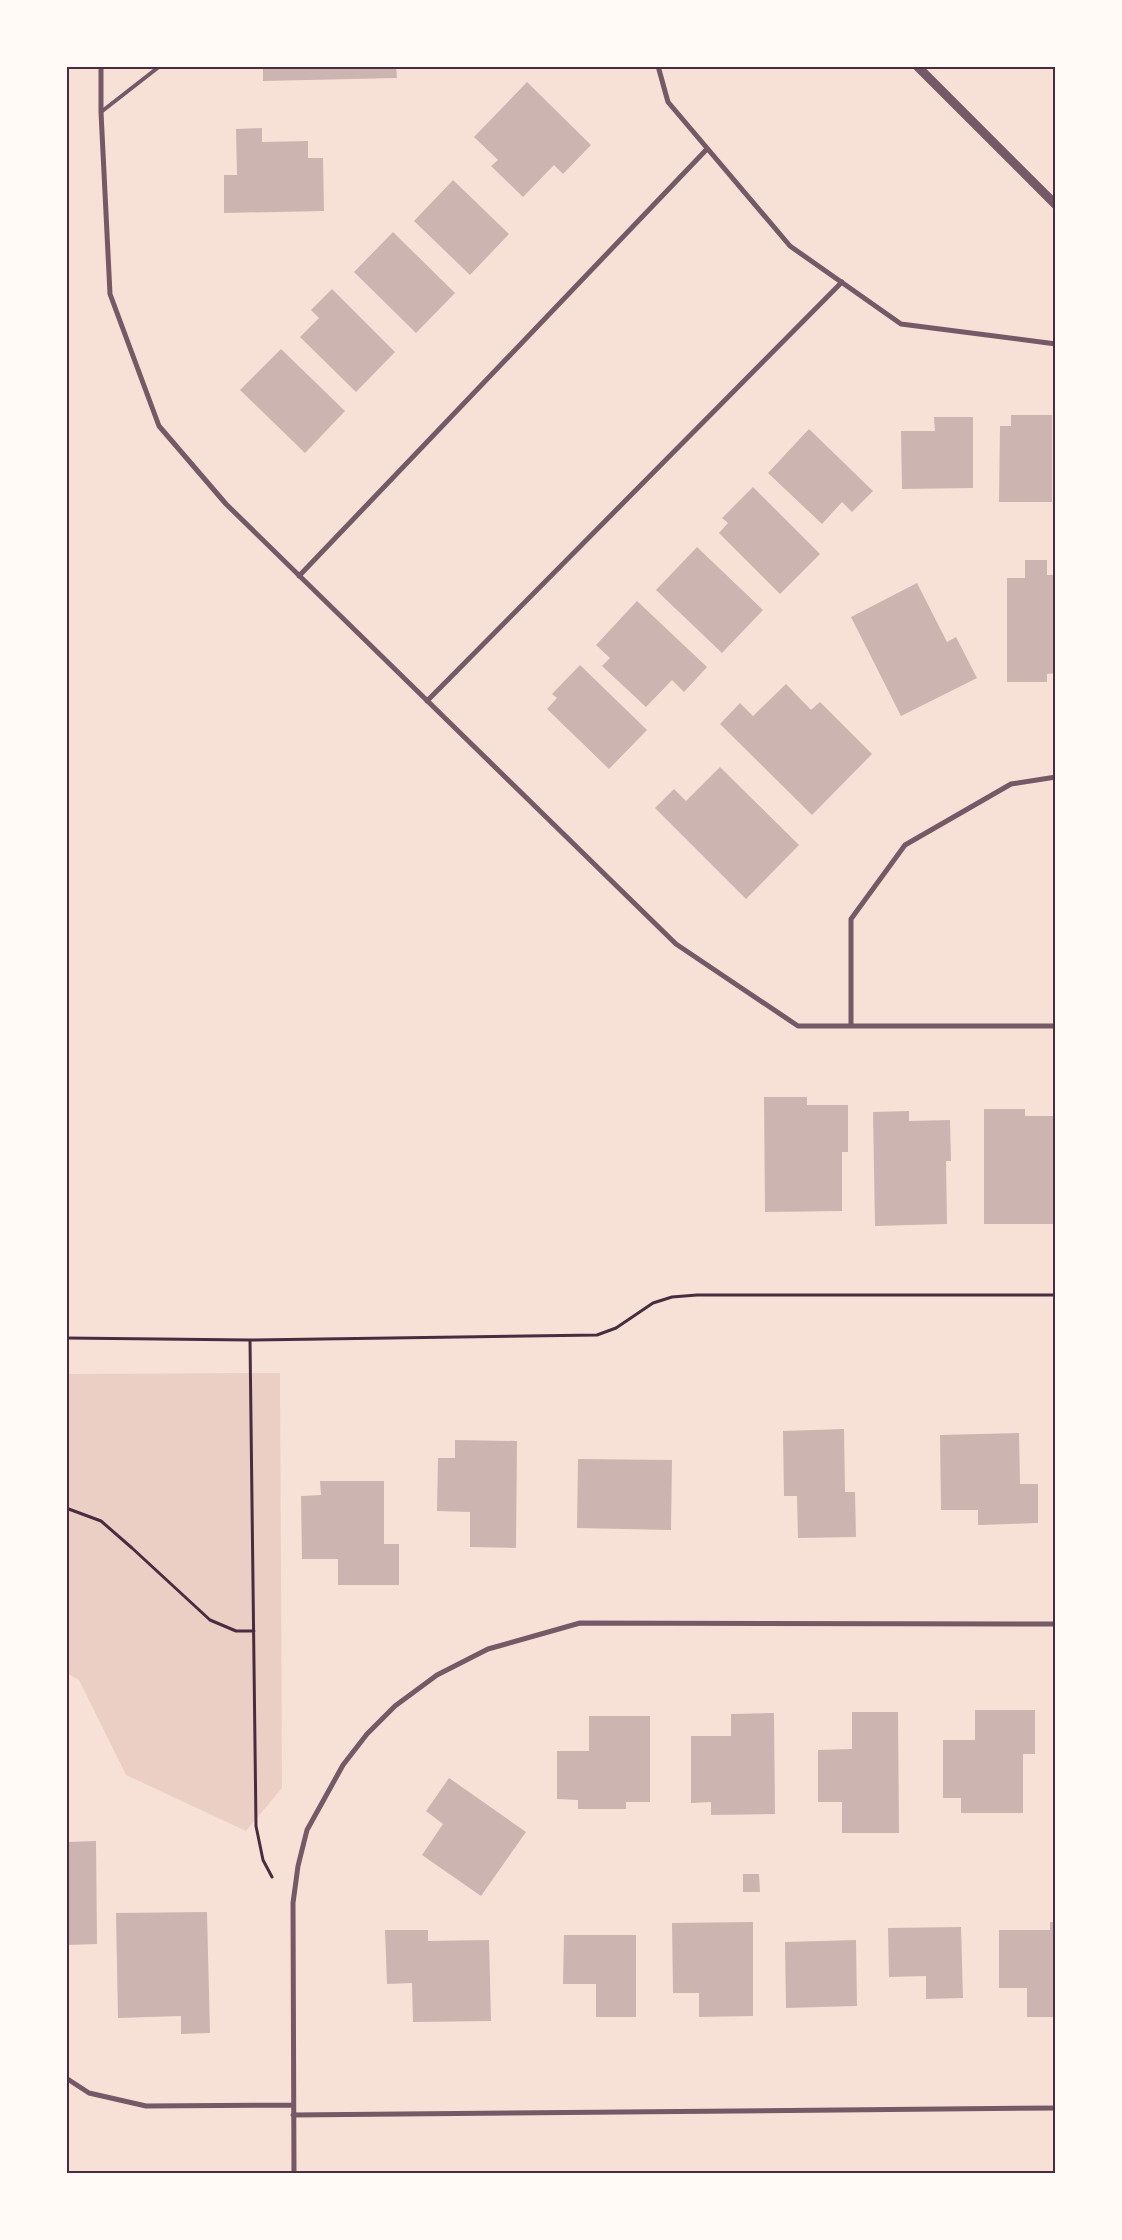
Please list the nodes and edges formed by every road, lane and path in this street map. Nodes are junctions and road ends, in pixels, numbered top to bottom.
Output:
1 (101, 66) edge
2 (160, 66) edge
3 (658, 66) edge
4 (917, 66) edge
5 (100, 112) junction
6 (707, 149) junction
7 (1056, 205) edge
8 (842, 282) junction
9 (1056, 344) edge
10 (299, 576) junction
11 (427, 701) junction
12 (1056, 778) edge
13 (852, 1026) junction
14 (1056, 1026) edge
15 (1056, 1295) edge
16 (66, 1338) edge
17 (250, 1340) junction
18 (66, 1508) edge
19 (1056, 1624) edge
20 (254, 1631) junction
21 (293, 1903) junction
22 (66, 2078) edge
23 (293, 2105) junction
24 (1056, 2108) edge
25 (293, 2115) junction
26 (294, 2174) edge

1 - 5 street
2 - 5 lane
3 - 6 street
4 - 7 street
5 - 10 street
6 - 8 street
6 - 10 street
8 - 9 street
8 - 11 street
10 - 11 street
11 - 13 street
12 - 13 street
13 - 14 street
15 - 17 path
16 - 17 path
17 - 20 path
18 - 20 path
19 - 21 street
20 - 21 path
21 - 23 street
22 - 23 street
23 - 25 street
24 - 25 street
25 - 26 street

